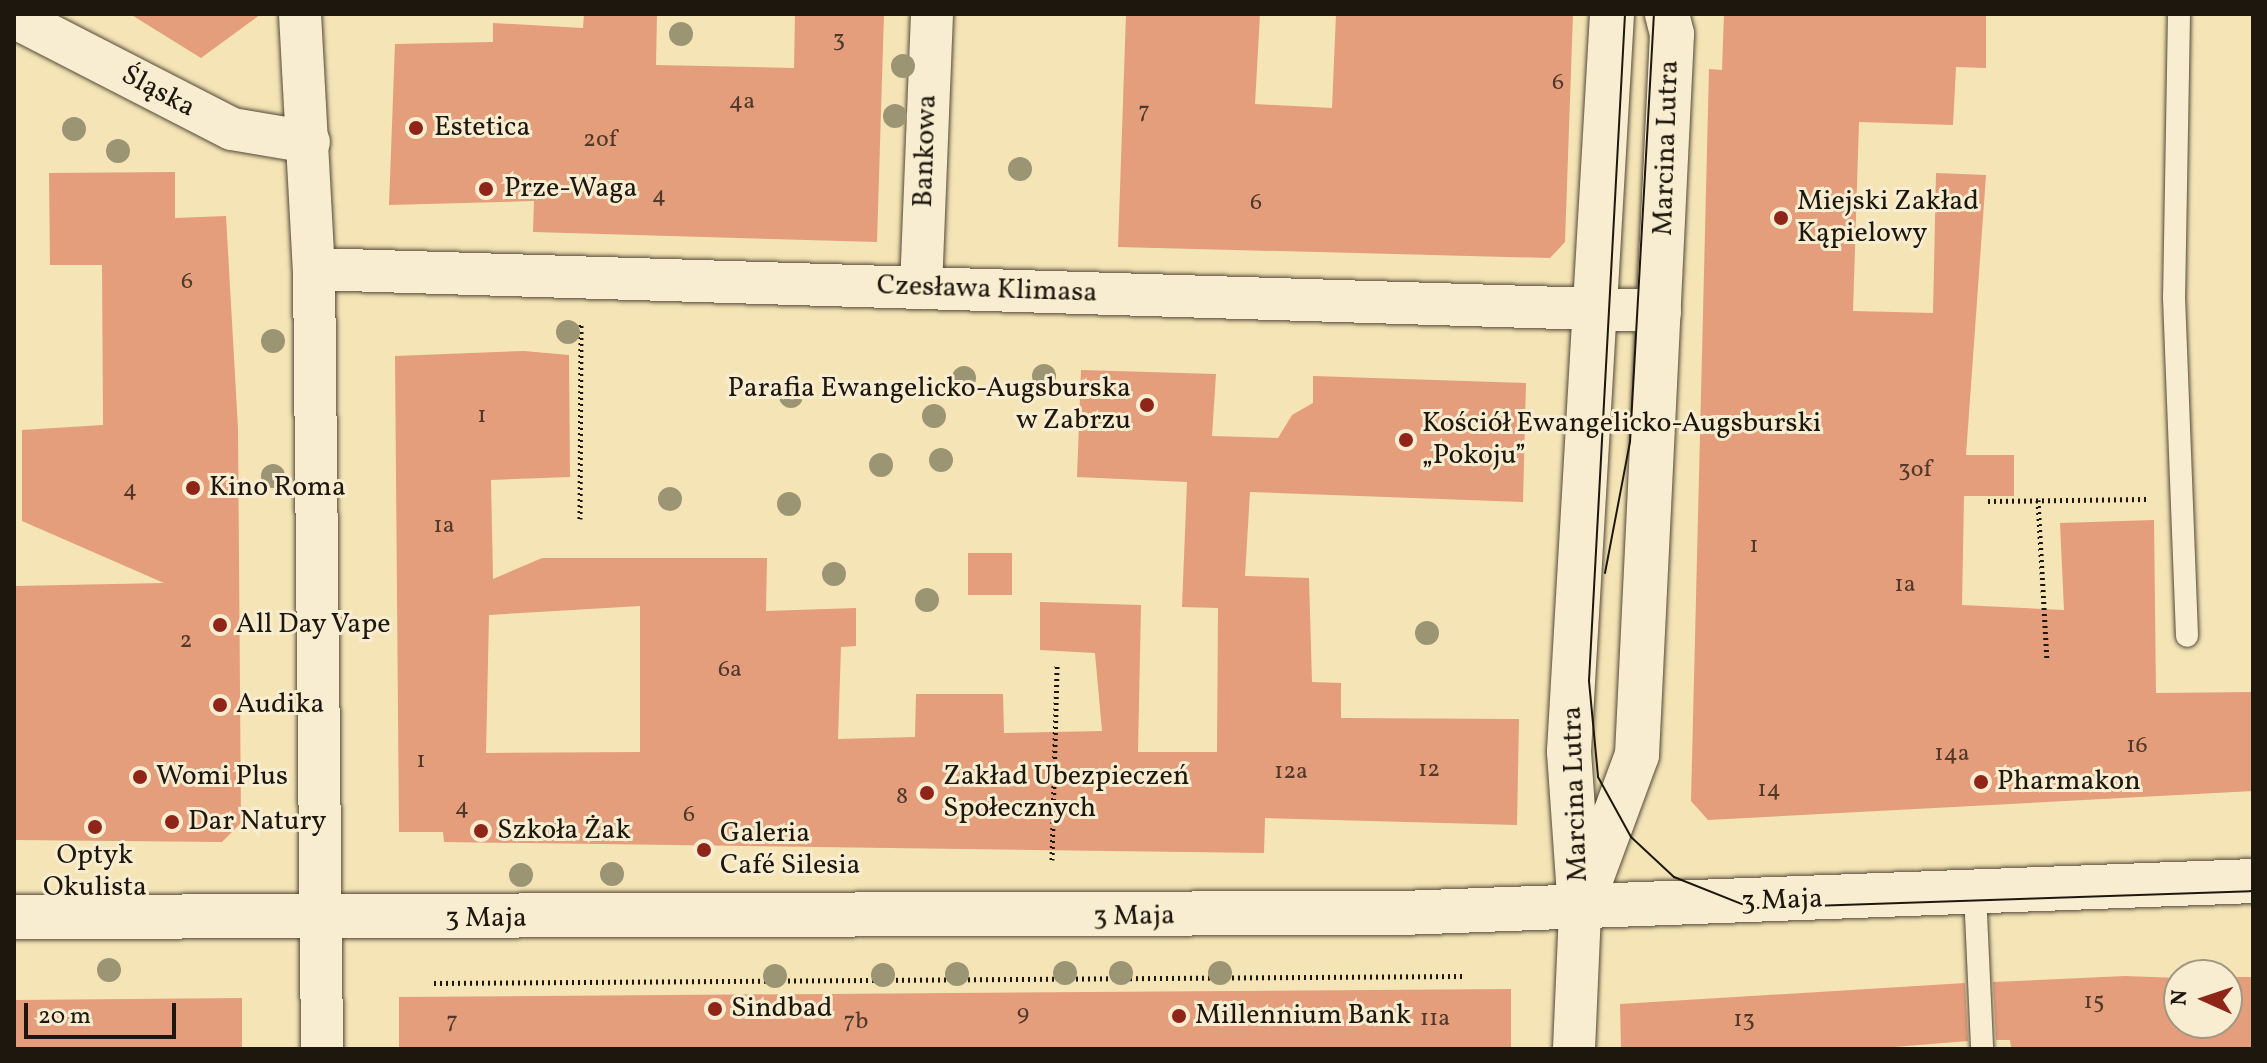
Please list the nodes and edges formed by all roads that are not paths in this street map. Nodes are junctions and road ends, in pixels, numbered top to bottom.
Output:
1 (300, 14) edge
2 (932, 14) edge
3 (1612, 14) edge
4 (1667, 14) edge
5 (2179, 14) edge
6 (14, 17) edge
7 (309, 142) junction
8 (314, 269) junction
9 (921, 288) junction
10 (1591, 309) junction
11 (1660, 311) junction
12 (2187, 636) dead end
13 (2253, 881) edge
14 (1975, 892) junction
15 (1580, 909) junction
16 (14, 917) edge
17 (320, 919) junction
18 (322, 1049) edge
19 (1574, 1049) edge
20 (1982, 1049) edge

1 - 7 street
2 - 9 street, Bankowa
3 - 10 street, Marcina Lutra
4 - 11 street, Marcina Lutra
5 - 12 lane
6 - 7 street, Śląska
7 - 8 street
8 - 9 street, Czesława Klimasa
8 - 17 street
9 - 10 street, Czesława Klimasa
10 - 11 street, Czesława Klimasa
10 - 15 street, Marcina Lutra
11 - 15 street, Marcina Lutra
13 - 14 street, 3 Maja
14 - 15 street, 3 Maja
14 - 20 lane
15 - 17 street, 3 Maja
15 - 19 street
16 - 17 street, 3 Maja
17 - 18 street

